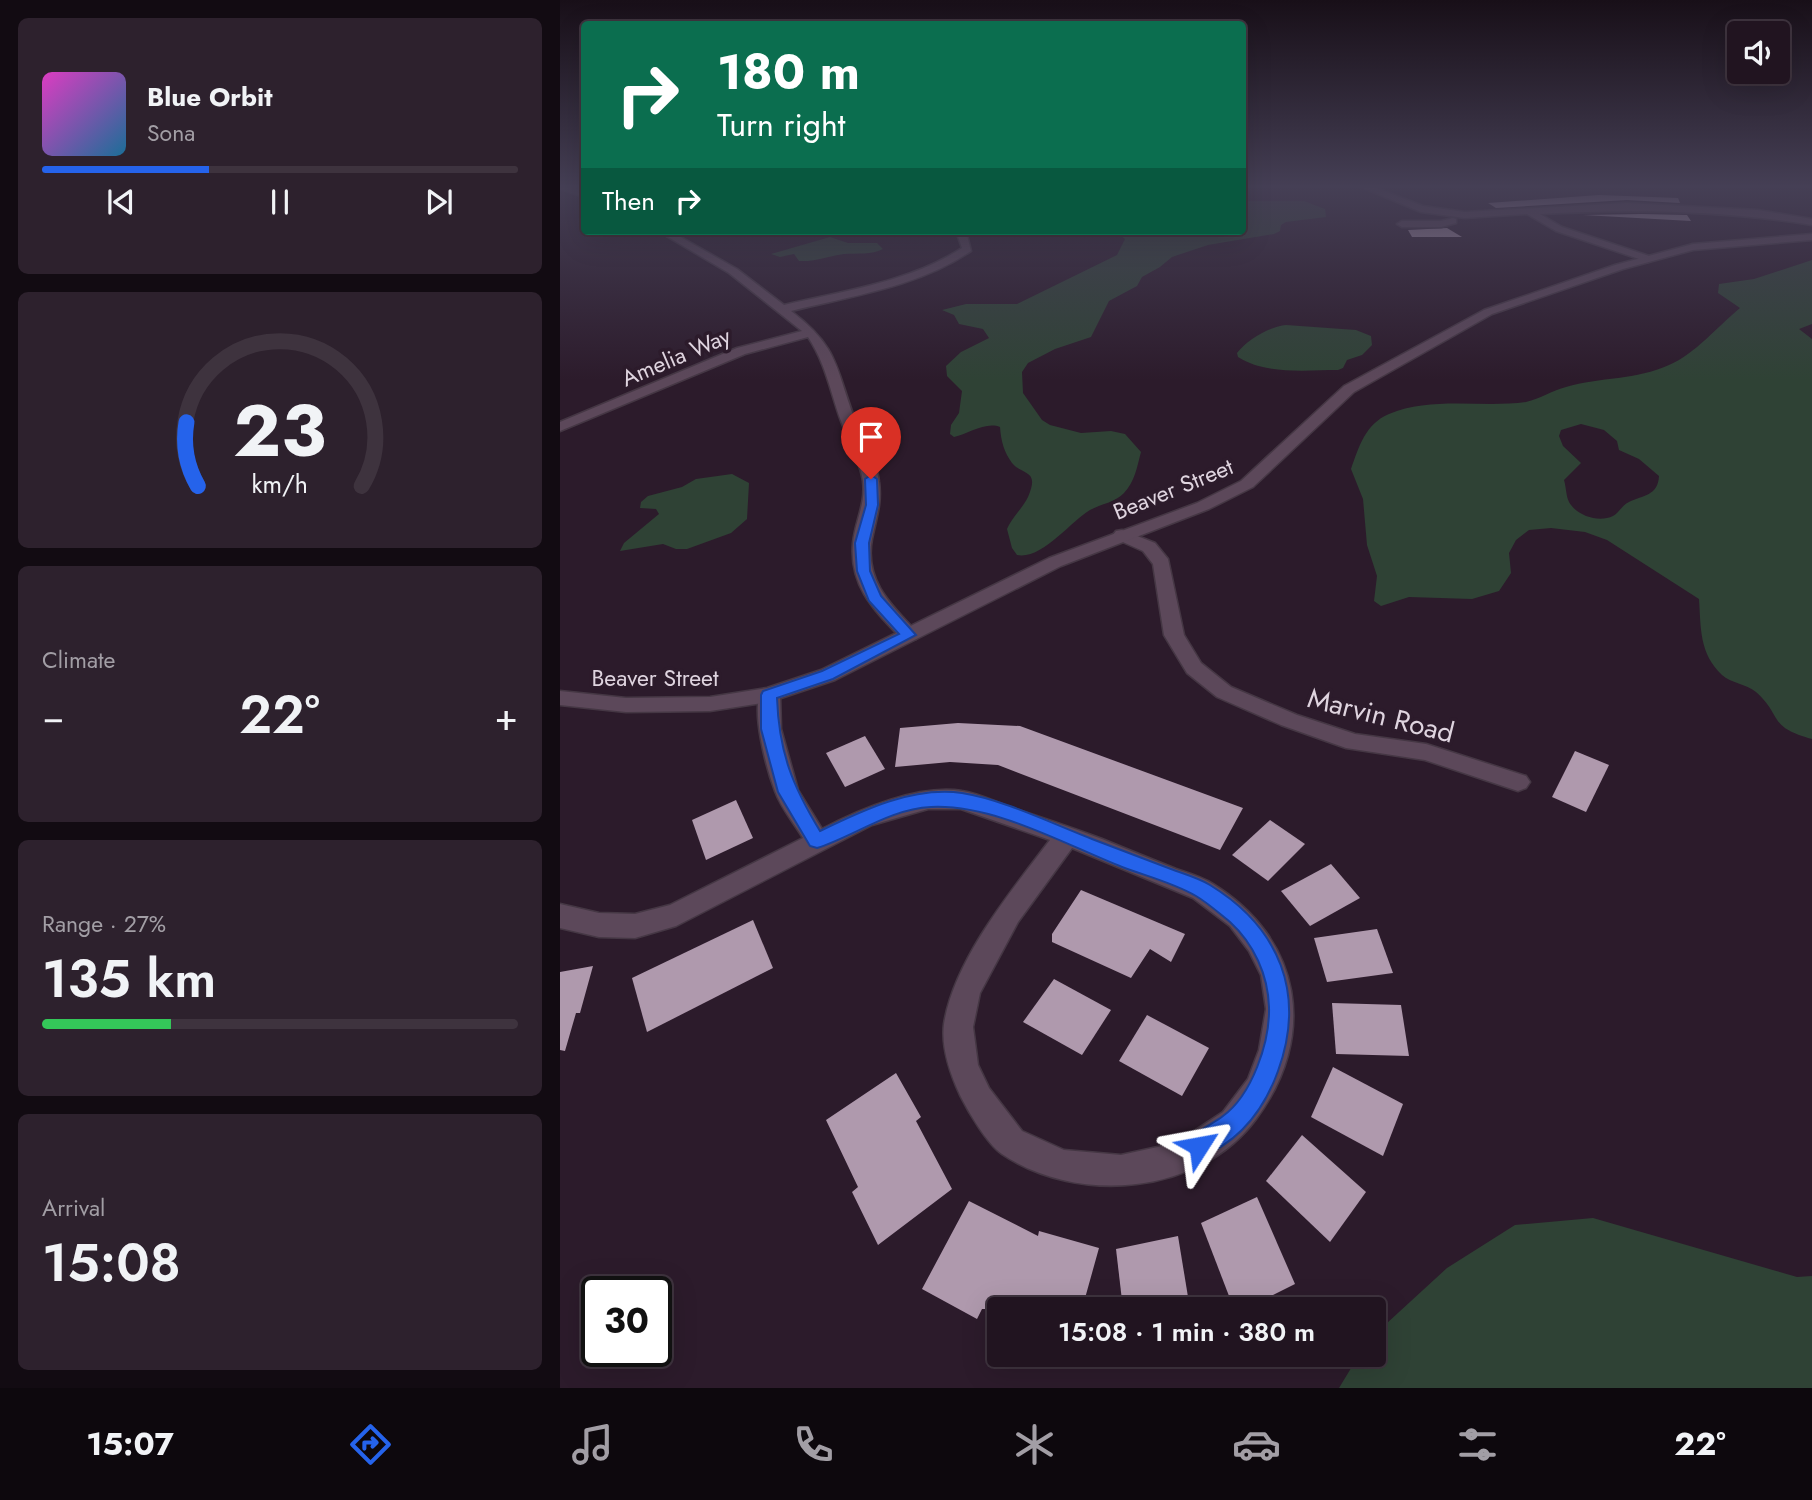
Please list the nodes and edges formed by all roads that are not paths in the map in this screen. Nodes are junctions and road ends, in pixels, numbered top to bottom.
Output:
1 (700, 251) edge
2 (965, 251) edge
3 (1624, 251) edge
4 (1683, 251) edge
5 (1648, 259) junction
6 (783, 309) junction
7 (811, 332) junction
8 (560, 427) edge
9 (1122, 535) junction
10 (909, 635) junction
11 (769, 695) junction
12 (560, 698) edge
13 (1518, 782) dead end
14 (1068, 836) junction
15 (817, 841) junction
16 (560, 916) edge

1 - 6 street
2 - 6 street
3 - 5 street
4 - 5 street, Beaver Street
5 - 9 street, Beaver Street
6 - 7 street
7 - 8 street, Amelia Way
7 - 10 street
9 - 10 street, Beaver Street
9 - 13 street, Marvin Road
10 - 11 street, Beaver Street
11 - 12 street, Beaver Street
11 - 15 street
14 - 14 street
14 - 15 street
15 - 16 street

